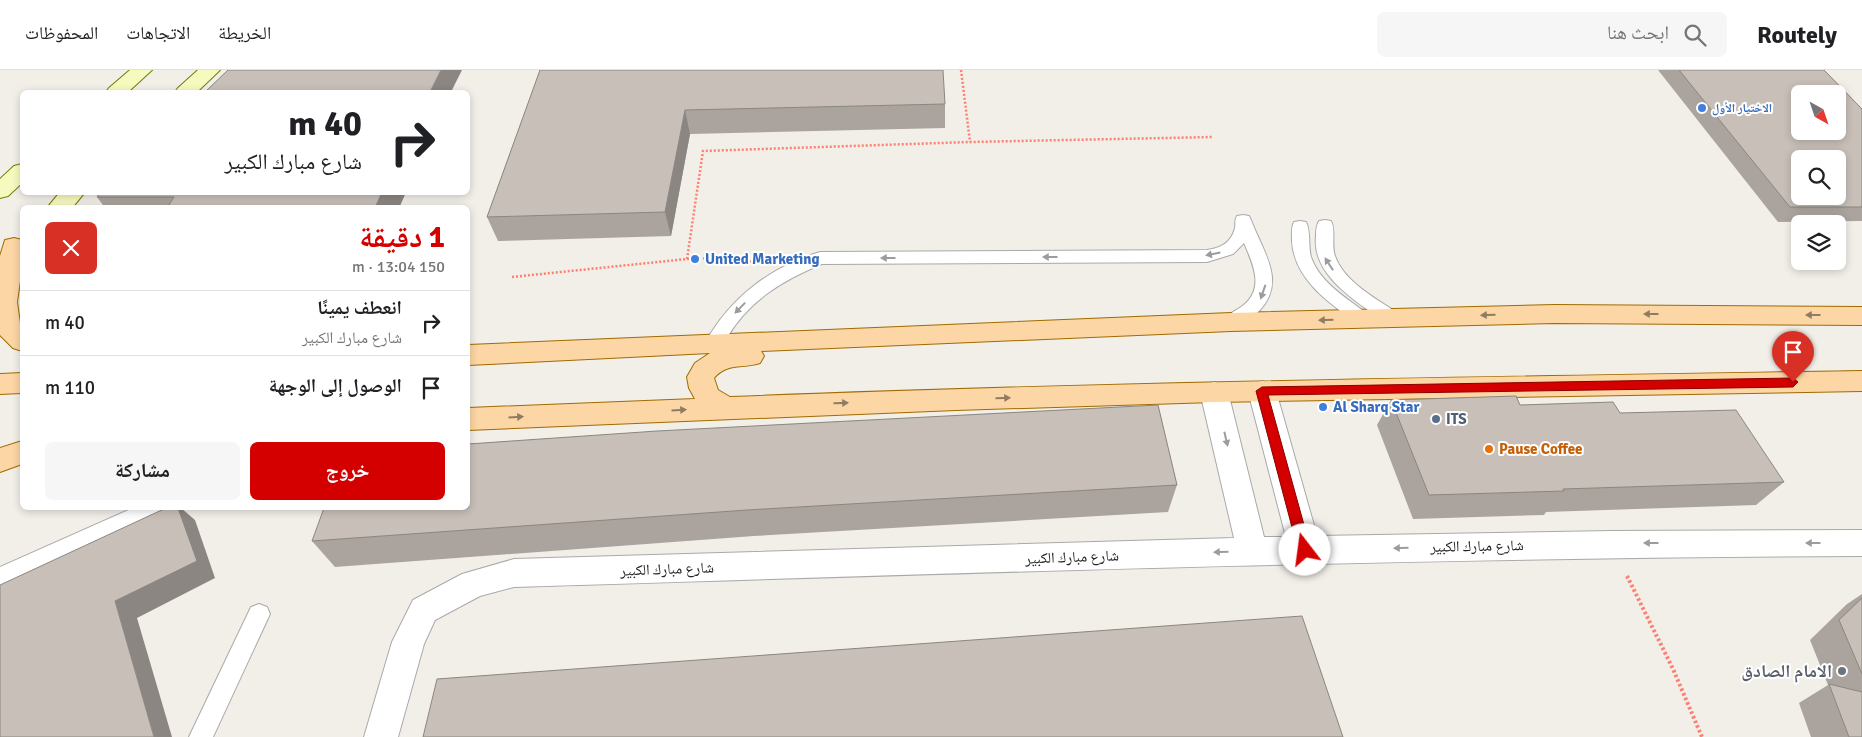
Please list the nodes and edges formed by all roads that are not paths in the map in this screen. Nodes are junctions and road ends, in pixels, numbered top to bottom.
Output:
1 (142, 70) edge
2 (210, 70) edge
3 (118, 90) edge
4 (187, 90) edge
5 (20, 174) edge
6 (0, 190) edge
7 (71, 195) edge
8 (61, 205) edge
9 (1325, 225) dead end
10 (1300, 226) dead end
11 (12, 248) edge
12 (1862, 316) edge
13 (1363, 318) junction
14 (1393, 318) junction
15 (1231, 322) junction
16 (971, 334) junction
17 (20, 339) edge
18 (714, 342) junction
19 (470, 355) edge
20 (1862, 381) edge
21 (20, 383) edge
22 (0, 384) edge
23 (1262, 391) junction
24 (1214, 392) junction
25 (728, 408) junction
26 (470, 419) edge
27 (20, 446) edge
28 (0, 447) edge
29 (20, 454) edge
30 (0, 460) edge
31 (149, 510) edge
32 (1862, 543) edge
33 (1305, 550) junction
34 (1252, 551) junction
35 (0, 577) edge
36 (259, 614) dead end
37 (202, 737) edge
38 (381, 737) edge

1 - 3 main road
2 - 4 main road
5 - 6 main road
7 - 8 main road
14 -> 9 lane
10 - 13 lane
11 - 17 main road
12 -> 14 main road
13 - 14 main road
13 -> 15 main road
15 - 16 main road
15 -> 18 lane
16 - 18 main road
16 - 25 main road
18 - 19 main road
20 - 23 main road
21 - 22 main road
23 - 24 main road
23 - 33 street
25 -> 24 main road
24 -> 34 street
26 -> 25 main road
27 - 28 main road
29 - 30 main road
31 - 35 lane
32 -> 33 street, شارع مبارك الكبير
33 - 34 street, شارع مبارك الكبير
34 -> 38 street, شارع مبارك الكبير
36 - 37 lane

